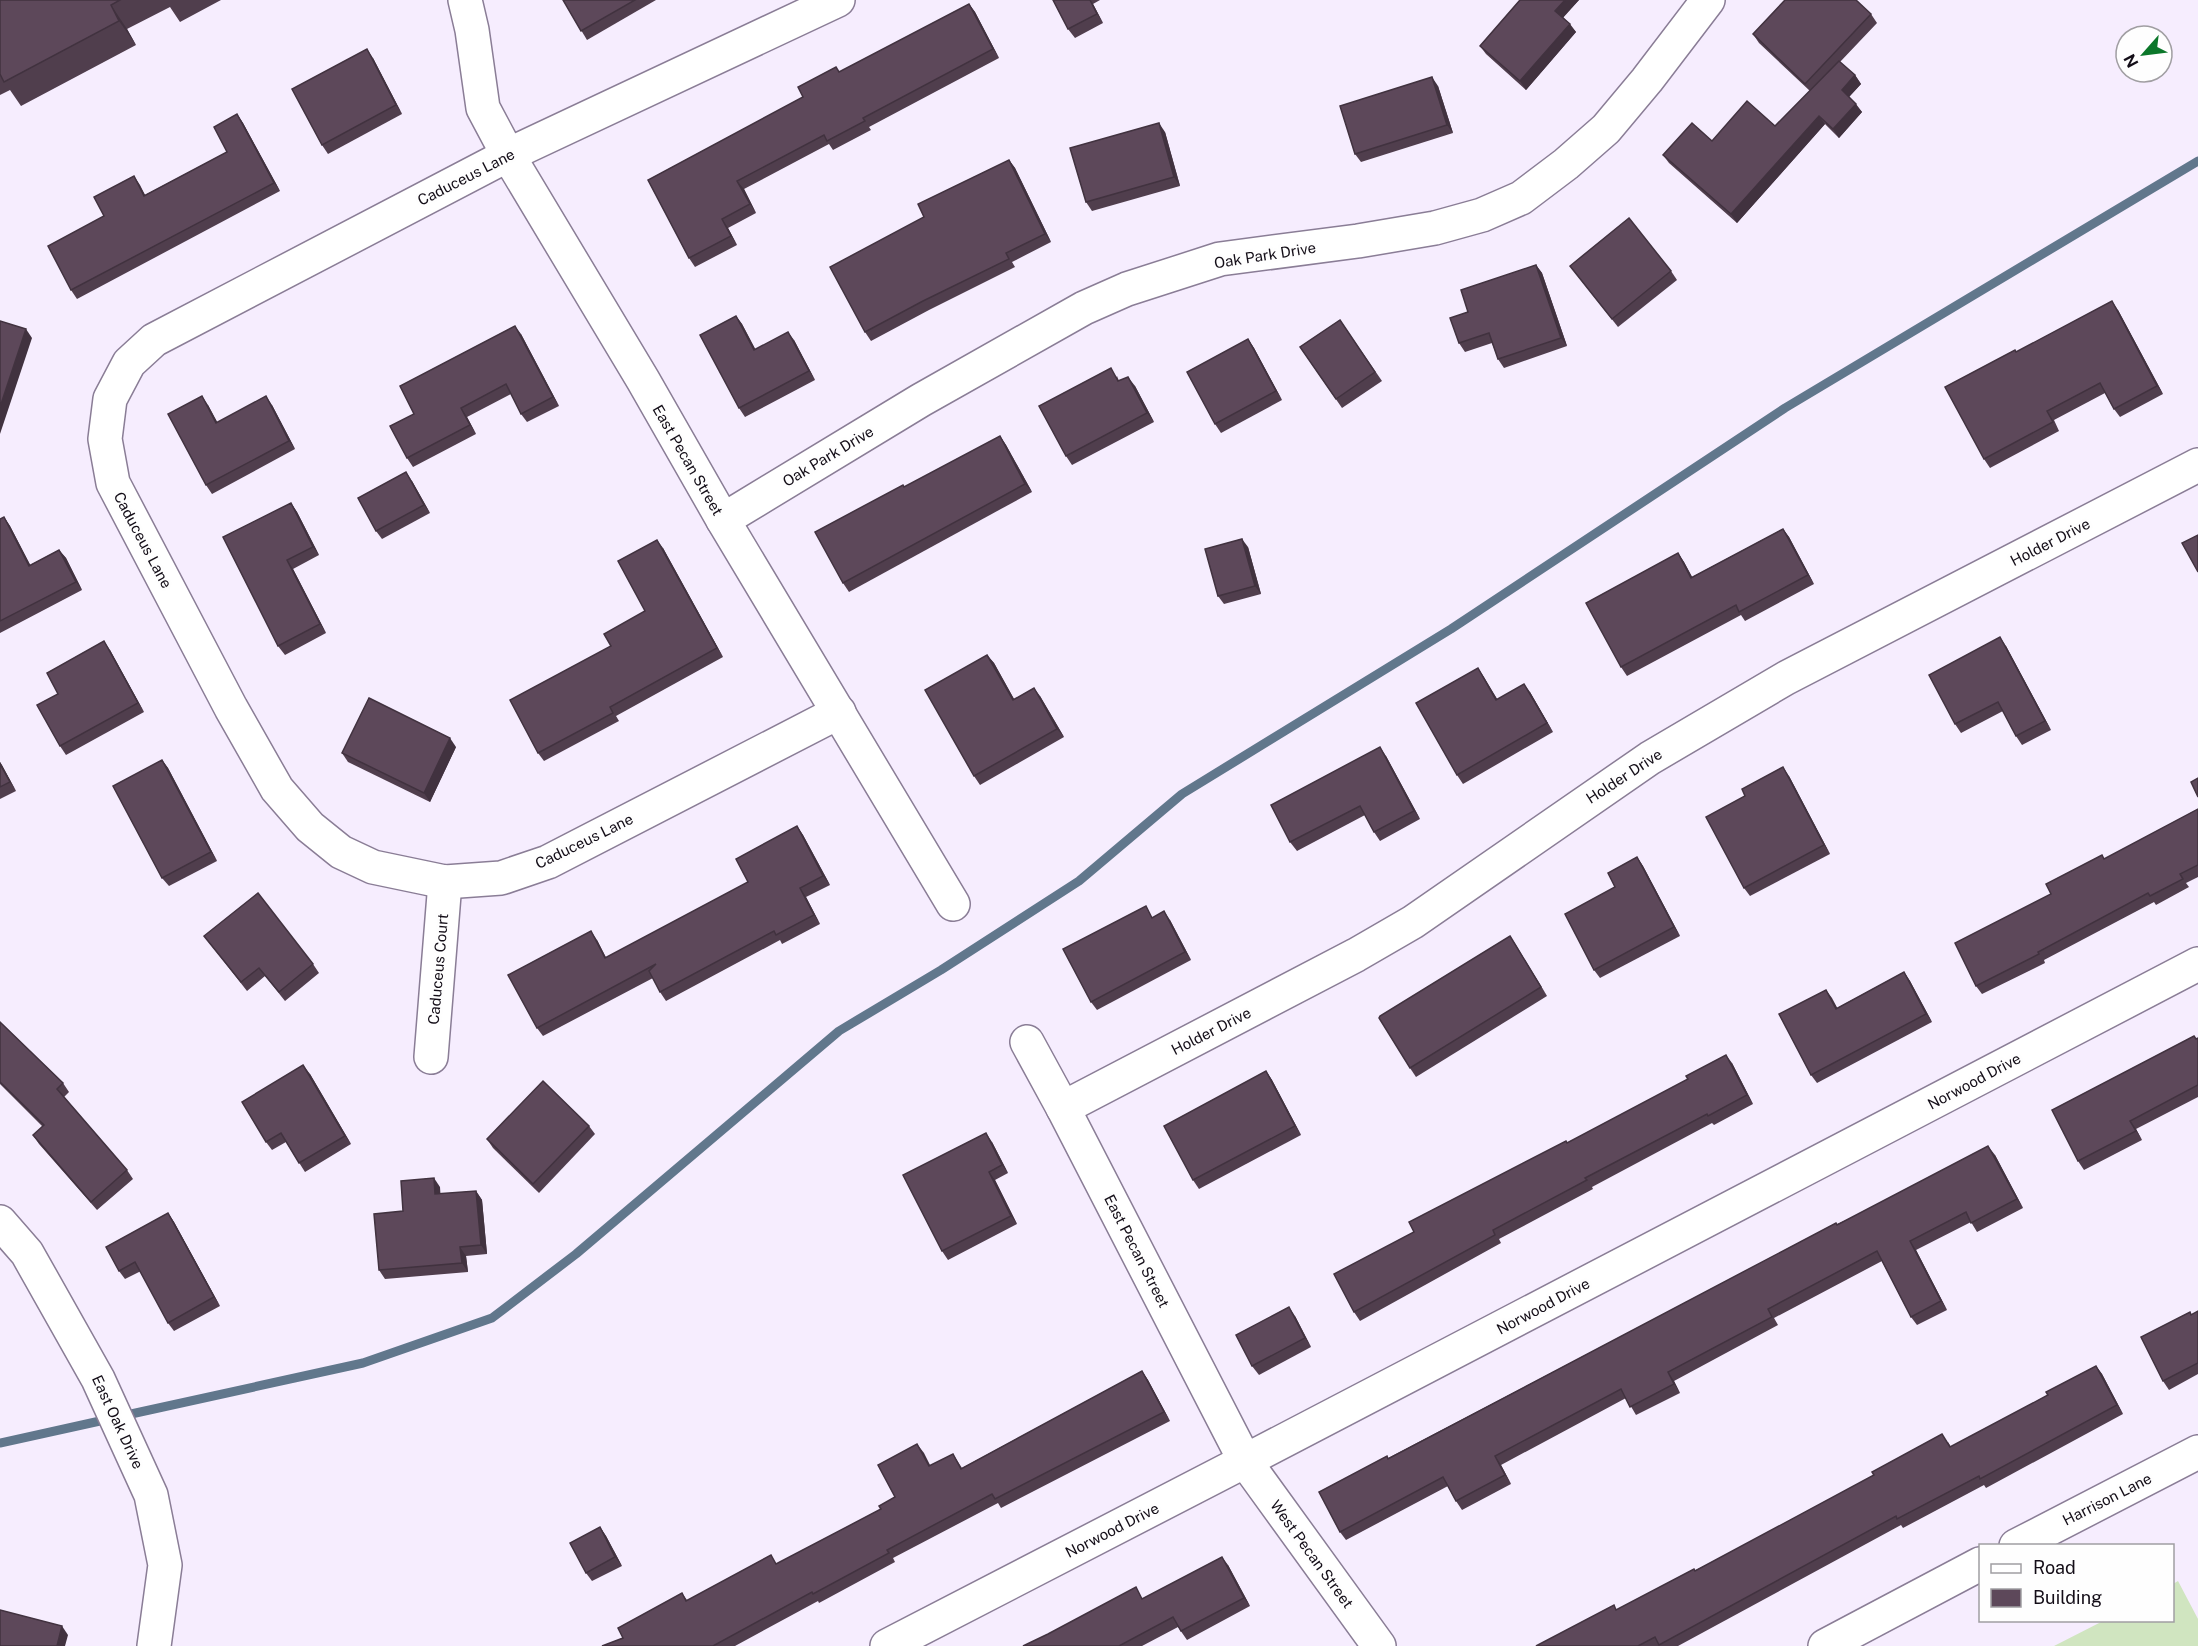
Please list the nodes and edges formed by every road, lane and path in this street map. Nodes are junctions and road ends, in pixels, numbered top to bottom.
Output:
1 (465, 0) edge
2 (838, 0) edge
3 (1708, 0) edge
4 (508, 155) junction
5 (2198, 465) edge
6 (723, 520) junction
7 (839, 712) junction
8 (445, 882) junction
9 (953, 904) dead end
10 (2198, 964) edge
11 (1027, 1042) dead end
12 (431, 1057) dead end
13 (1063, 1108) junction
14 (0, 1222) edge
15 (2198, 1452) edge
16 (1245, 1461) junction
17 (2018, 1544) edge
18 (1979, 1565) edge
19 (154, 1646) edge
20 (887, 1646) edge
21 (1379, 1646) edge
22 (1825, 1646) edge

1 - 4 street, East Pecan Street
2 - 4 street, Caduceus Lane
3 - 6 street, Oak Park Drive
4 - 6 street, East Pecan Street
4 - 8 street, Caduceus Lane
5 - 13 street, Holder Drive
6 - 7 street, East Pecan Street
7 - 8 street, Caduceus Lane
7 - 9 street, East Pecan Street
8 - 12 street, Caduceus Court
10 - 16 street, Norwood Drive
11 - 13 street, East Pecan Street
13 - 16 street, East Pecan Street
14 - 19 street, East Oak Drive
15 - 17 street, Harrison Lane
16 - 20 street, Norwood Drive
16 - 21 street, West Pecan Street
18 - 22 street

